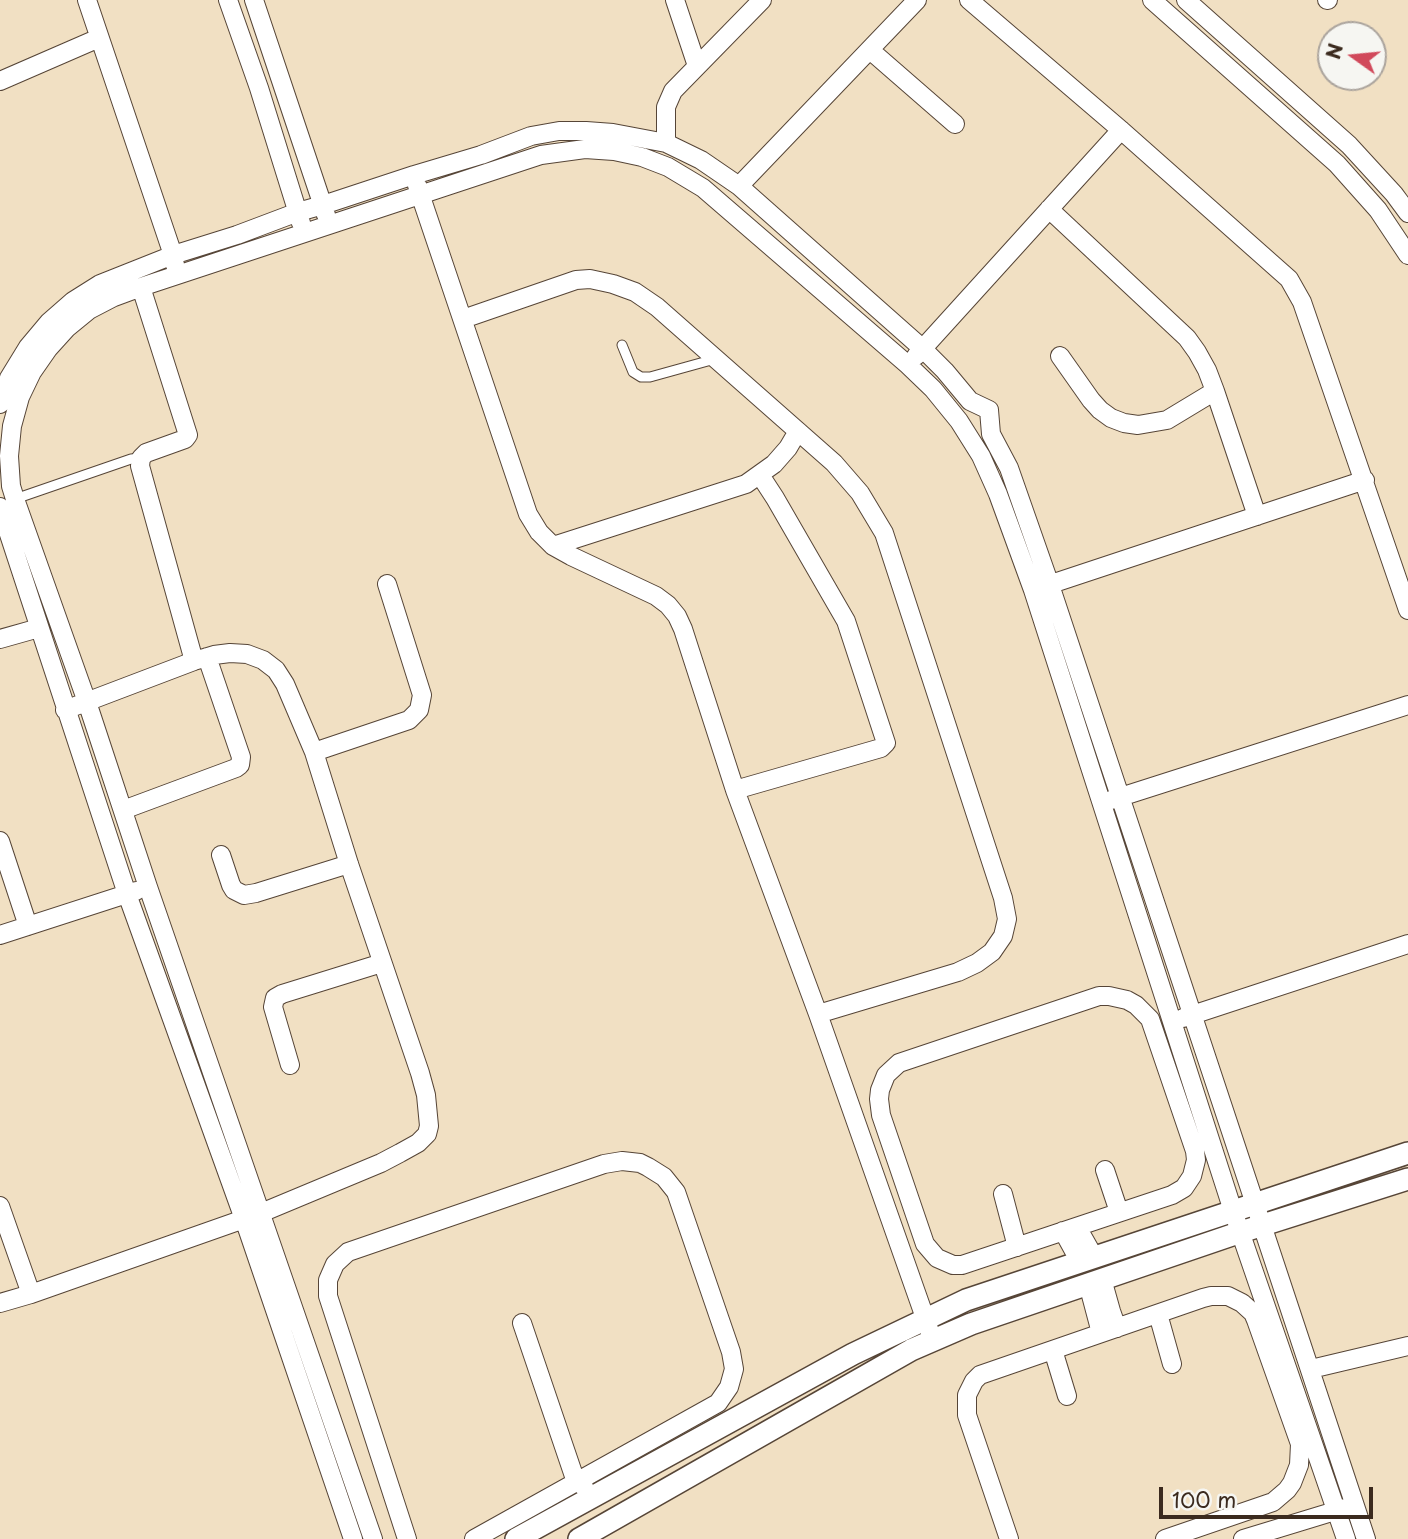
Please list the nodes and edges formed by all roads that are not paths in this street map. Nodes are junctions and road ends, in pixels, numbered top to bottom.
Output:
1 (87, 0) edge
2 (229, 0) edge
3 (254, 0) edge
4 (675, 0) edge
5 (762, 0) edge
6 (917, 0) edge
7 (969, 0) edge
8 (1152, 0) edge
9 (1186, 0) edge
10 (99, 38) junction
11 (870, 50) junction
12 (697, 66) junction
13 (0, 81) edge
14 (955, 124) dead end
15 (1121, 130) junction
16 (666, 143) junction
17 (414, 175) junction
18 (739, 186) junction
19 (421, 196) junction
20 (323, 205) junction
21 (1049, 209) junction
22 (298, 212) junction
23 (1408, 213) edge
24 (330, 225) junction
25 (304, 233) junction
26 (173, 255) junction
27 (1408, 256) edge
28 (177, 276) junction
29 (141, 287) junction
30 (463, 319) junction
31 (622, 345) dead end
32 (923, 349) junction
33 (1060, 356) dead end
34 (716, 359) junction
35 (908, 365) junction
36 (1215, 391) junction
37 (0, 404) edge
38 (798, 431) junction
39 (141, 458) junction
40 (760, 475) junction
41 (1365, 481) junction
42 (7, 503) edge
43 (1257, 516) junction
44 (553, 546) junction
45 (387, 584) dead end
46 (1042, 588) junction
47 (1408, 610) edge
48 (39, 628) junction
49 (0, 639) edge
50 (200, 659) junction
51 (87, 702) junction
52 (1408, 705) edge
53 (65, 710) junction
54 (314, 752) junction
55 (735, 790) junction
56 (1121, 796) junction
57 (1102, 803) junction
58 (123, 810) junction
59 (0, 841) edge
60 (221, 855) dead end
61 (349, 863) junction
62 (148, 887) junction
63 (127, 894) junction
64 (28, 926) junction
65 (0, 935) edge
66 (1408, 944) edge
67 (382, 962) junction
68 (818, 1014) junction
69 (1193, 1015) junction
70 (1173, 1021) junction
71 (290, 1065) dead end
72 (1408, 1153) edge
73 (1105, 1170) dead end
74 (1408, 1179) edge
75 (1003, 1195) dead end
76 (1255, 1203) junction
77 (0, 1206) edge
78 (1233, 1210) junction
79 (1119, 1212) junction
80 (253, 1216) junction
81 (1262, 1225) junction
82 (1070, 1229) junction
83 (1241, 1232) junction
84 (1017, 1247) junction
85 (1087, 1259) junction
86 (1095, 1282) junction
87 (31, 1294) junction
88 (0, 1303) edge
89 (1158, 1314) junction
90 (925, 1318) junction
91 (522, 1323) dead end
92 (1109, 1331) junction
93 (932, 1341) junction
94 (1408, 1346) edge
95 (1053, 1350) junction
96 (1172, 1364) dead end
97 (1311, 1369) junction
98 (1068, 1396) dead end
99 (580, 1489) junction
100 (1355, 1505) junction
101 (1336, 1511) junction
102 (369, 1538) edge
103 (353, 1539) edge
104 (407, 1539) edge
105 (474, 1539) edge
106 (516, 1539) edge
107 (579, 1539) edge
108 (1009, 1539) edge
109 (1165, 1539) edge
110 (1243, 1539) edge
111 (1346, 1539) edge
112 (1366, 1539) edge

1 - 10 street
2 - 22 street
3 - 20 street
4 - 12 street
5 - 12 street
6 - 11 street
7 - 15 street
8 - 27 street
9 - 23 street
10 - 13 street
10 - 26 street
11 - 14 street
11 - 18 street
12 - 16 street
15 - 21 street
15 - 41 street
16 - 17 street
16 - 18 street
17 - 19 street
17 - 20 street
18 - 32 street
19 - 24 street
19 - 30 street
19 - 35 street
20 - 22 street
20 - 24 street
21 - 32 street
21 - 36 street
22 - 25 street
22 - 26 street
24 - 25 street
25 - 28 street
26 - 28 street
26 - 37 street
28 - 29 street
29 - 39 street
29 - 42 street
30 - 34 street
30 - 44 street
31 - 34 lane
32 - 35 street
32 - 46 street
33 - 36 street
34 - 38 street
35 - 46 street
36 - 43 street
38 - 40 street
38 - 68 street
39 - 42 lane
39 - 50 street
40 - 44 street
40 - 55 street
41 - 43 street
41 - 47 street
42 - 48 street
42 - 51 street
43 - 46 street
44 - 55 street
45 - 54 street
46 - 56 street
46 - 57 street
48 - 49 street
48 - 53 street
50 - 51 street
50 - 54 street
50 - 58 street
51 - 53 street
51 - 58 street
52 - 56 street
53 - 63 street
54 - 61 street
55 - 68 street
56 - 57 street
56 - 69 street
57 - 70 street
58 - 62 street
59 - 64 street
60 - 61 street
61 - 67 street
62 - 63 street
62 - 80 street
63 - 64 street
63 - 80 street
64 - 65 street
66 - 69 street
67 - 71 street
67 - 80 street
68 - 90 street
69 - 70 street
69 - 76 street
70 - 78 street
72 - 76 street
73 - 79 street
74 - 81 street
75 - 84 street
76 - 78 street
76 - 81 street
77 - 87 street
78 - 83 street
78 - 85 street
79 - 82 street
79 - 84 street
80 - 87 street
80 - 102 street
80 - 103 street
81 - 83 street
81 - 97 street
82 - 84 street
82 - 85 street
83 - 86 street
83 - 101 street
85 - 90 street
86 - 92 street
86 - 93 street
87 - 88 street
89 - 92 street
89 - 96 street
89 - 109 street
90 - 93 street
90 - 99 street
91 - 99 street
92 - 95 street
93 - 107 street
94 - 97 street
95 - 98 street
95 - 108 street
97 - 100 street
99 - 104 street
99 - 105 street
99 - 106 street
100 - 101 street
100 - 112 street
101 - 110 street
101 - 111 street

